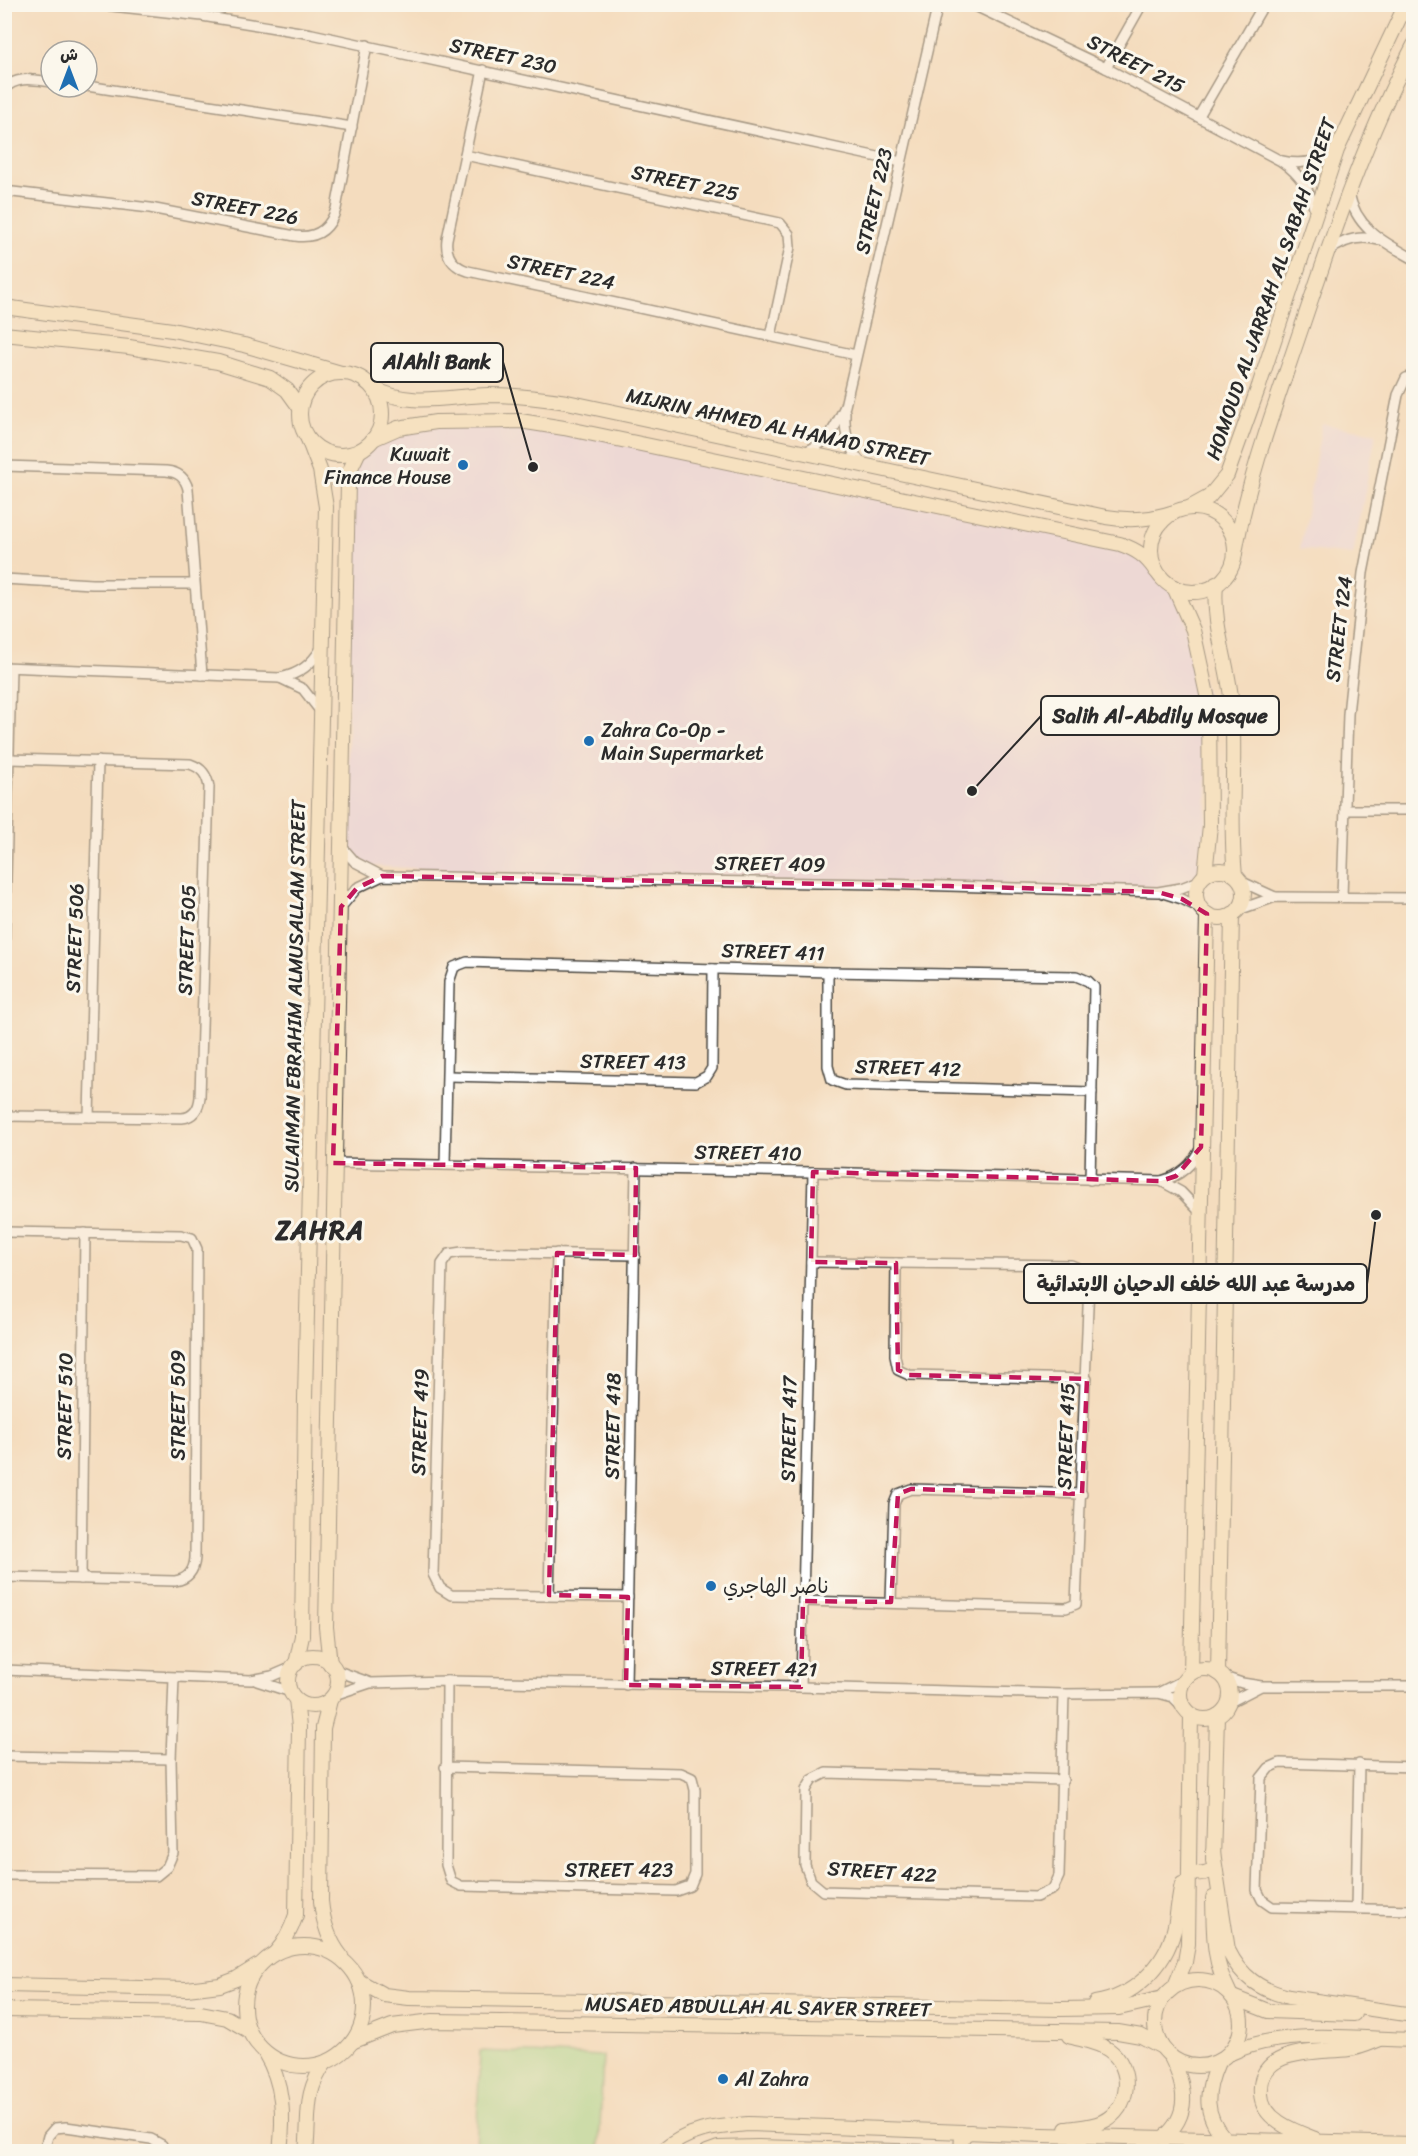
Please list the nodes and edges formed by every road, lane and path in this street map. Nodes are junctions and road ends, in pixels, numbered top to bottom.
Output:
1 (94, 4) edge
2 (205, 4) edge
3 (938, 4) edge
4 (971, 4) edge
5 (1142, 4) edge
6 (1264, 4) edge
7 (1406, 4) edge
8 (202, 16) junction
9 (366, 45) junction
10 (1413, 45) edge
11 (1106, 68) junction
12 (483, 70) junction
13 (39, 81) edge
14 (4, 89) edge
15 (99, 89) edge
16 (1199, 116) junction
17 (352, 127) junction
18 (1337, 150) junction
19 (465, 155) junction
20 (1281, 161) junction
21 (901, 162) junction
22 (4, 190) edge
23 (1348, 192) junction
24 (1315, 212) junction
25 (1383, 242) junction
26 (1327, 254) junction
27 (1413, 259) edge
28 (4, 307) edge
29 (4, 334) edge
30 (771, 336) junction
31 (856, 355) junction
32 (341, 373) junction
33 (1413, 375) edge
34 (373, 388) junction
35 (845, 406) junction
36 (300, 408) junction
37 (373, 439) junction
38 (308, 440) junction
39 (359, 451) junction
40 (802, 453) junction
41 (4, 466) edge
42 (864, 466) junction
43 (1189, 508) junction
44 (1174, 512) junction
45 (1235, 553) junction
46 (1156, 571) junction
47 (4, 579) edge
48 (194, 584) junction
49 (1216, 585) junction
50 (1174, 587) junction
51 (322, 647) junction
52 (8, 668) edge
53 (202, 675) junction
54 (280, 678) junction
55 (321, 712) junction
56 (10, 759) junction
57 (98, 761) junction
58 (1210, 780) junction
59 (1234, 780) junction
60 (1346, 810) junction
61 (1413, 810) edge
62 (342, 847) junction
63 (6, 867) edge
64 (382, 876) junction
65 (1202, 878) junction
66 (1238, 878) junction
67 (1158, 892) junction
68 (1275, 897) junction
69 (1342, 897) junction
70 (1413, 898) edge
71 (341, 907) junction
72 (1205, 911) junction
73 (1235, 912) junction
74 (4, 963) edge
75 (713, 969) junction
76 (828, 972) junction
77 (448, 1076) junction
78 (1092, 1092) junction
79 (4, 1116) edge
80 (89, 1116) junction
81 (1201, 1147) junction
82 (333, 1163) junction
83 (445, 1165) junction
84 (636, 1168) junction
85 (813, 1172) junction
86 (1090, 1180) junction
87 (1161, 1181) junction
88 (1200, 1212) junction
89 (4, 1232) edge
90 (85, 1233) junction
91 (557, 1254) junction
92 (634, 1255) junction
93 (811, 1262) junction
94 (896, 1263) junction
95 (1199, 1293) junction
96 (1225, 1293) junction
97 (1087, 1379) junction
98 (305, 1398) junction
99 (330, 1398) junction
100 (305, 1417) junction
101 (330, 1418) junction
102 (1082, 1494) junction
103 (1193, 1570) junction
104 (1219, 1572) junction
105 (4, 1577) edge
106 (81, 1579) junction
107 (549, 1595) junction
108 (628, 1597) junction
109 (803, 1601) junction
110 (891, 1602) junction
111 (294, 1665) junction
112 (333, 1667) junction
113 (4, 1670) edge
114 (1221, 1675) junction
115 (1187, 1677) junction
116 (174, 1678) junction
117 (251, 1680) junction
118 (447, 1681) junction
119 (370, 1683) junction
120 (626, 1685) junction
121 (1261, 1686) junction
122 (1413, 1686) edge
123 (801, 1687) junction
124 (1158, 1693) junction
125 (1064, 1694) junction
126 (293, 1695) junction
127 (332, 1697) junction
128 (1228, 1703) junction
129 (1188, 1712) junction
130 (1217, 1716) junction
131 (4, 1756) edge
132 (171, 1759) junction
133 (1359, 1764) junction
134 (445, 1767) junction
135 (1413, 1767) edge
136 (1063, 1780) junction
137 (321, 1840) junction
138 (297, 1841) junction
139 (1189, 1852) junction
140 (1213, 1852) junction
141 (1189, 1870) junction
142 (1213, 1870) junction
143 (4, 1875) edge
144 (1356, 1909) junction
145 (1413, 1910) edge
146 (268, 1958) junction
147 (346, 1962) junction
148 (359, 1981) junction
149 (4, 1984) edge
150 (1175, 1986) junction
151 (1232, 1995) junction
152 (1162, 1998) junction
153 (1061, 2009) junction
154 (4, 2010) edge
155 (20, 2010) junction
156 (1410, 2014) edge
157 (4, 2019) edge
158 (249, 2031) junction
159 (1059, 2032) junction
160 (1380, 2039) junction
161 (1413, 2040) edge
162 (354, 2041) junction
163 (264, 2051) junction
164 (1167, 2052) junction
165 (1223, 2058) junction
166 (326, 2062) junction
167 (970, 2132) junction
168 (1042, 2135) junction
169 (1163, 2138) junction
170 (1225, 2139) junction
171 (1341, 2142) junction
172 (1413, 2144) edge
173 (44, 2151) edge
174 (163, 2151) edge
175 (280, 2151) edge
176 (306, 2151) edge
177 (661, 2151) edge
178 (707, 2151) edge
179 (930, 2151) edge
180 (966, 2151) edge

1 - 8 street, STREET 230
2 - 8 street
3 - 21 street, STREET 223
4 - 11 street, STREET 215
5 - 11 street
6 - 16 street
7 - 18 street, HOMOUD AL JARRAH AL SABAH STREET
8 - 9 street, STREET 230
9 - 12 street, STREET 230
9 - 17 street, STREET 226
10 - 23 street, HOMOUD AL JARRAH AL SABAH STREET
11 - 16 street, STREET 215
12 - 19 street, STREET 224
12 - 21 street, STREET 230
13 - 14 street
15 - 17 street
16 - 20 street, STREET 215
17 - 22 street, STREET 226
18 - 20 street, STREET 215
18 - 24 street, HOMOUD AL JARRAH AL SABAH STREET
19 - 30 street, STREET 224
19 - 30 street, STREET 225
20 - 24 street, STREET 215
21 - 31 street, STREET 223
23 - 25 street
23 - 26 street, HOMOUD AL JARRAH AL SABAH STREET
24 - 43 street, HOMOUD AL JARRAH AL SABAH STREET
25 - 26 street
25 - 27 street
26 - 45 street, HOMOUD AL JARRAH AL SABAH STREET
28 - 32 street
29 - 36 street
30 - 31 street, STREET 224
31 - 35 street, STREET 223
32 - 34 street
32 - 36 street
33 - 60 street, STREET 124
34 - 37 street
34 - 40 street, MIJRIN AHMED AL HAMAD STREET
35 - 40 street, STREET 223
35 - 42 street, STREET 223
36 - 38 street
37 - 39 street
37 - 46 street
38 - 39 street
38 - 51 street, SULAIMAN EBRAHIM ALMUSALLAM STREET
39 - 62 street
40 - 42 street, MIJRIN AHMED AL HAMAD STREET
41 - 48 street
42 - 44 street, MIJRIN AHMED AL HAMAD STREET
43 - 44 street
43 - 45 street
44 - 46 street
45 - 49 street
46 - 50 street
47 - 48 street
48 - 53 street
49 - 50 street
49 - 59 street
50 - 58 street
51 - 54 street
51 - 55 street, SULAIMAN EBRAHIM ALMUSALLAM STREET
52 - 53 street
52 - 56 street
53 - 54 street
54 - 55 street
55 - 98 street, SULAIMAN EBRAHIM ALMUSALLAM STREET
56 - 57 street, STREET 505
56 - 63 street
57 - 80 street, STREET 506
57 - 80 street, STREET 505
58 - 59 street
58 - 65 street
59 - 66 street
60 - 61 street
60 - 69 street, STREET 124
62 - 64 street, STREET 409
62 - 71 street
63 - 74 street
64 - 67 street, STREET 409
64 - 71 street, STREET 409
65 - 66 street
65 - 67 street, STREET 409
65 - 72 street
66 - 68 street
66 - 73 street
67 - 72 street, STREET 409
68 - 69 street
68 - 73 street
69 - 70 street
71 - 82 street
72 - 73 street
72 - 81 street
73 - 96 street
75 - 76 street, STREET 411
75 - 77 street, STREET 413
75 - 77 street, STREET 411
76 - 78 street, STREET 412
76 - 78 street, STREET 411
77 - 83 street, STREET 411
78 - 86 street, STREET 411
79 - 80 street, STREET 505
81 - 87 street, STREET 410
81 - 88 street
82 - 83 street, STREET 410
82 - 99 street
83 - 84 street, STREET 410
84 - 85 street, STREET 410
84 - 92 street, STREET 418
85 - 86 street, STREET 410
85 - 93 street, STREET 417
86 - 87 street, STREET 410
87 - 88 street
88 - 95 street
89 - 90 street, STREET 509
90 - 106 street, STREET 510
90 - 106 street, STREET 509
91 - 92 street, STREET 419
91 - 107 street
91 - 107 street, STREET 419
92 - 108 street, STREET 418
93 - 94 street, STREET 415
93 - 109 street, STREET 417
94 - 97 street
94 - 97 street, STREET 415
95 - 96 street
95 - 103 street
96 - 104 street
97 - 102 street, STREET 415
98 - 99 street
98 - 100 street, SULAIMAN EBRAHIM ALMUSALLAM STREET
99 - 101 street
100 - 101 street
100 - 111 street, SULAIMAN EBRAHIM ALMUSALLAM STREET
101 - 112 street
102 - 110 street
102 - 110 street, STREET 415
103 - 104 street
103 - 115 street
104 - 114 street
105 - 106 street, STREET 509
107 - 108 street, STREET 419
108 - 120 street, STREET 418
109 - 110 street, STREET 415
109 - 123 street, STREET 417
111 - 112 street
111 - 117 street
111 - 126 street
112 - 119 street, STREET 421
112 - 127 street
113 - 116 street
114 - 115 street
114 - 121 street
114 - 128 street
115 - 124 street, STREET 421
115 - 129 street
116 - 117 street
116 - 132 street
117 - 126 street
118 - 119 street, STREET 421
118 - 120 street, STREET 421
118 - 134 street, STREET 423
119 - 127 street, STREET 421
120 - 123 street, STREET 421
121 - 122 street
121 - 128 street
123 - 125 street, STREET 421
124 - 125 street, STREET 421
124 - 129 street, STREET 421
125 - 136 street, STREET 422
126 - 127 street
126 - 138 street
127 - 137 street
128 - 130 street
129 - 130 street
129 - 139 street
130 - 140 street
131 - 132 street
132 - 143 street
133 - 135 street
133 - 144 street
133 - 144 street
134 - 134 street, STREET 423
136 - 136 street, STREET 422
137 - 138 street
137 - 147 street
138 - 146 street
139 - 141 street
139 - 153 street
140 - 142 street
140 - 156 street
141 - 142 street
141 - 150 street
142 - 151 street
144 - 145 street
146 - 147 street
146 - 149 street
146 - 158 street
147 - 148 street
148 - 153 street, MUSAED ABDULLAH AL SAYER STREET
148 - 162 street
150 - 151 street
150 - 152 street
151 - 156 street
151 - 165 street
152 - 153 street, MUSAED ABDULLAH AL SAYER STREET
152 - 164 street
154 - 155 street
155 - 157 street
155 - 158 street
158 - 163 street
159 - 162 street, MUSAED ABDULLAH AL SAYER STREET
159 - 164 street, MUSAED ABDULLAH AL SAYER STREET
159 - 168 street
160 - 161 street
160 - 165 street
160 - 171 street
162 - 166 street
163 - 166 street
163 - 175 street
164 - 165 street
164 - 169 street
165 - 170 street
166 - 176 street
167 - 168 street
167 - 177 street
167 - 180 street
168 - 169 street
169 - 170 street
170 - 171 street
171 - 172 street
173 - 174 street
178 - 179 street

